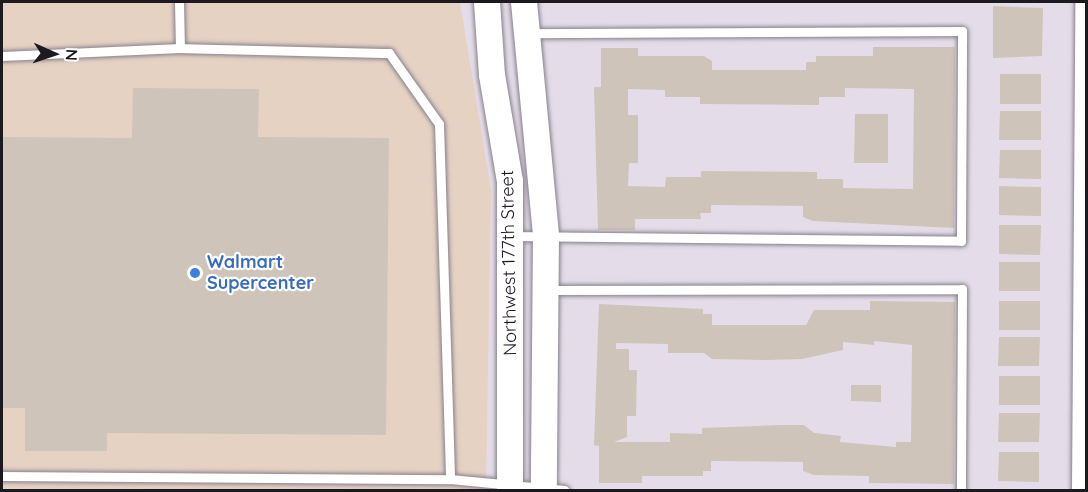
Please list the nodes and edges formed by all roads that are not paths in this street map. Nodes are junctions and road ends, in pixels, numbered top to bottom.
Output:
1 (179, 2) edge
2 (487, 2) edge
3 (524, 2) edge
4 (1084, 2) edge
5 (525, 33) junction
6 (180, 48) junction
7 (2, 56) edge
8 (512, 236) junction
9 (546, 236) junction
10 (546, 290) junction
11 (2, 476) edge
12 (450, 479) junction
13 (510, 487) edge
14 (551, 490) edge
15 (961, 490) edge
16 (1081, 490) edge

1 - 6 lane
2 - 8 street, Northwest 177th Street
3 - 5 street, Northwest 177th Street
4 - 16 street
5 - 9 street, Northwest 177th Street
5 - 9 lane
6 - 7 lane
6 - 12 lane
8 - 9 lane
8 - 13 street, Northwest 177th Street
9 - 10 street, Northwest 177th Street
10 - 14 street, Northwest 177th Street
10 - 15 lane
11 - 12 lane
12 - 13 lane
13 - 14 lane

